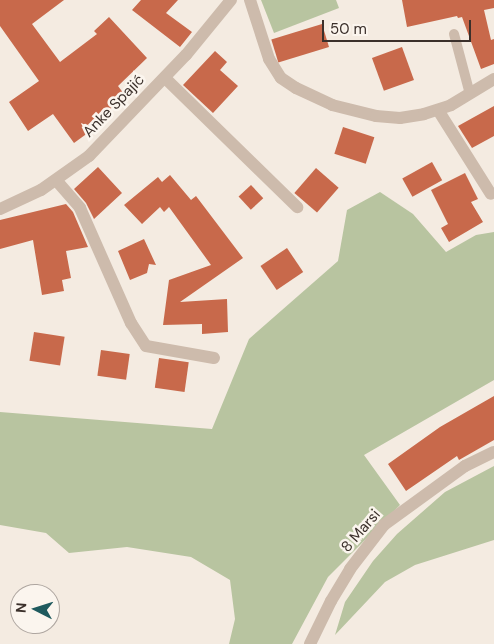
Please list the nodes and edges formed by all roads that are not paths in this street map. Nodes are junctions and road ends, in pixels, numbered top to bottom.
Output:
1 (231, 0) edge
2 (250, 0) edge
3 (454, 34) dead end
4 (165, 78) junction
5 (494, 79) edge
6 (470, 94) junction
7 (438, 110) junction
8 (56, 180) junction
9 (491, 194) dead end
10 (297, 207) dead end
11 (0, 209) edge
12 (214, 358) dead end
13 (494, 452) edge
14 (310, 644) edge

1 - 4 street, Anke Spajić
2 - 7 street
3 - 6 lane
4 - 8 street, Anke Spajić
4 - 10 street
5 - 6 street
6 - 7 street
7 - 9 street
8 - 11 street, Anke Spajić
8 - 12 street
13 - 14 street, 8 Marsi

